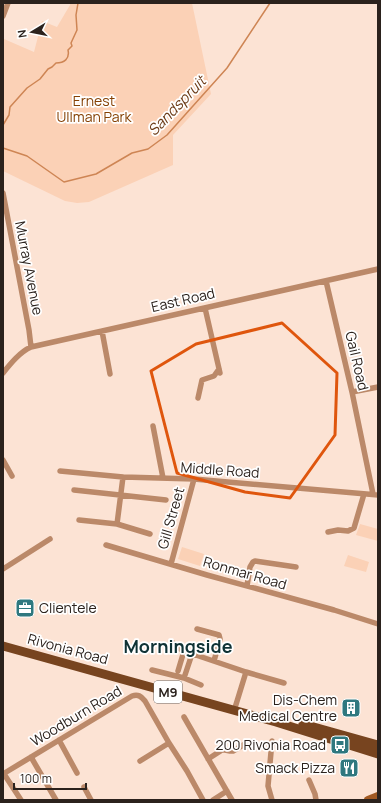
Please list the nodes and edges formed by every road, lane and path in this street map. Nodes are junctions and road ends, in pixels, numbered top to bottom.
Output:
1 (8, 3) edge
2 (3, 16) edge
3 (3, 193) edge
4 (5, 217) edge
5 (378, 269) edge
6 (326, 281) junction
7 (205, 308) junction
8 (102, 331) junction
9 (31, 347) junction
10 (3, 373) edge
11 (110, 374) dead end
12 (378, 387) edge
13 (352, 392) junction
14 (198, 398) dead end
15 (153, 426) dead end
16 (3, 460) edge
17 (60, 471) dead end
18 (12, 476) dead end
19 (123, 477) junction
20 (163, 478) junction
21 (194, 479) junction
22 (74, 490) dead end
23 (364, 494) junction
24 (121, 495) junction
25 (376, 495) edge
26 (166, 500) dead end
27 (79, 520) dead end
28 (117, 524) junction
29 (328, 532) dead end
30 (150, 534) dead end
31 (50, 539) dead end
32 (106, 545) dead end
33 (171, 564) junction
34 (296, 567) dead end
35 (3, 569) edge
36 (247, 586) junction
37 (378, 624) edge
38 (197, 629) dead end
39 (3, 640) edge
40 (173, 643) dead end
41 (3, 646) edge
42 (184, 651) junction
43 (192, 654) junction
44 (214, 661) junction
45 (152, 670) dead end
46 (178, 671) dead end
47 (246, 672) junction
48 (184, 678) junction
49 (284, 683) dead end
50 (201, 684) dead end
51 (235, 708) junction
52 (184, 717) dead end
53 (325, 730) junction
54 (332, 739) junction
55 (59, 740) junction
56 (272, 741) dead end
57 (169, 743) junction
58 (245, 744) dead end
59 (378, 745) edge
60 (378, 754) edge
61 (32, 757) junction
62 (208, 759) junction
63 (140, 761) dead end
64 (77, 773) dead end
65 (3, 774) edge
66 (309, 780) dead end
67 (84, 787) dead end
68 (227, 792) junction
69 (378, 796) edge
70 (21, 800) edge
71 (56, 800) edge
72 (91, 800) edge
73 (203, 800) edge
74 (213, 800) edge
75 (232, 800) edge
76 (272, 800) edge
77 (316, 800) edge
78 (368, 800) edge

1 - 2 street
3 - 4 street, Murray Avenue
4 - 9 street, Murray Avenue
5 - 6 street, East Road
6 - 7 street, East Road
6 - 13 street, Gail Road
7 - 8 street, East Road
7 - 14 street
8 - 9 street, East Road
8 - 11 street
9 - 10 street, East Road
12 - 13 street
13 - 25 street, Gail Road
15 - 20 street
16 - 18 street
17 - 19 street, Middle Road
19 - 20 street, Middle Road
19 - 24 street
20 - 21 street, Middle Road
21 - 23 street, Middle Road
21 - 33 street, Gill Street
22 - 24 street
23 - 25 street, Middle Road
23 - 29 street
24 - 26 street
24 - 28 street
27 - 28 street
28 - 30 street
31 - 35 street
32 - 33 street, Ronmar Road
33 - 36 street, Ronmar Road
34 - 36 street
36 - 37 street, Ronmar Road
38 - 44 street
39 - 51 main road, Rivonia Road / M9
40 - 42 street
41 - 51 main road, Rivonia Road / M9
42 - 43 street
42 - 46 street
43 - 44 street
43 - 48 street
44 - 47 street
45 - 48 street
47 - 49 street
47 - 51 street
48 - 50 street
51 - 53 main road, Rivonia Road / M9
51 - 54 main road, Rivonia Road / M9
52 - 62 street
53 - 54 main road
53 - 59 main road, Rivonia Road / M9
54 - 60 main road, Rivonia Road / M9
55 - 57 street, Woodburn Road
55 - 61 street, Woodburn Road
55 - 64 street
56 - 76 street
57 - 63 street
57 - 73 street, Woodburn Road
58 - 62 street
61 - 65 street, Woodburn Road
61 - 71 street
62 - 68 street
65 - 70 street
66 - 77 street
67 - 72 street
68 - 74 street
68 - 75 street
69 - 78 main road

